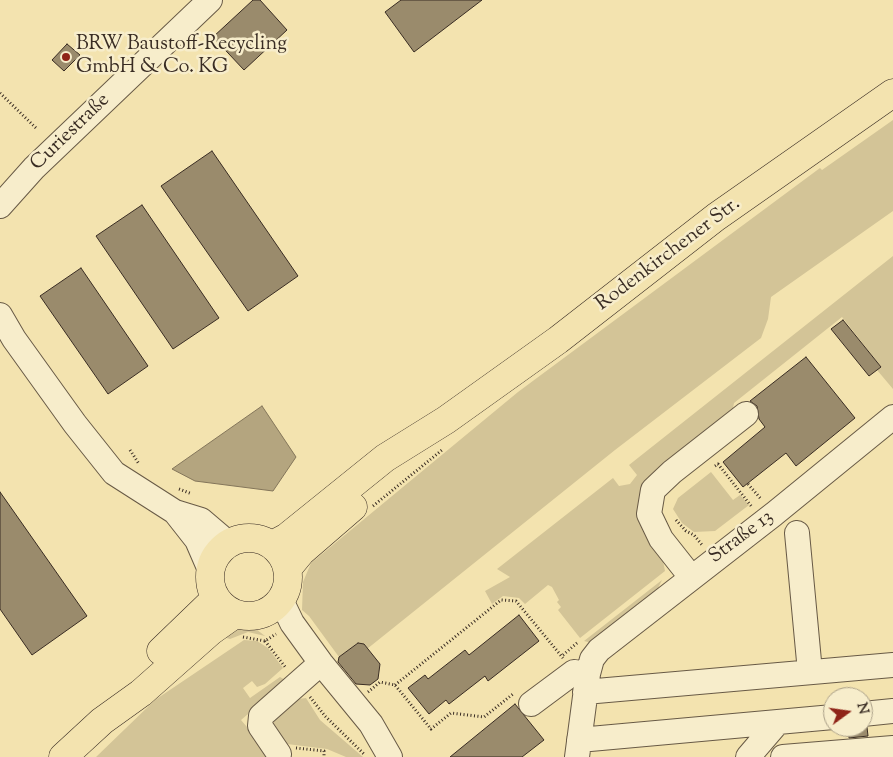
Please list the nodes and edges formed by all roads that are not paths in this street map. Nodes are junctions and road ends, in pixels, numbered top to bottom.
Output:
1 (210, 0) edge
2 (893, 93) edge
3 (0, 206) edge
4 (0, 315) edge
5 (746, 414) dead end
6 (893, 417) edge
7 (446, 420) junction
8 (175, 512) junction
9 (797, 533) dead end
10 (232, 541) junction
11 (272, 545) junction
12 (287, 569) junction
13 (210, 570) junction
14 (685, 570) junction
15 (286, 611) junction
16 (229, 617) junction
17 (321, 663) junction
18 (893, 666) edge
19 (586, 667) junction
20 (810, 672) junction
21 (525, 697) road end
22 (891, 712) edge
23 (873, 713) edge
24 (823, 718) edge
25 (778, 722) junction
26 (893, 748) edge
27 (578, 749) edge
28 (283, 750) road end
29 (63, 757) edge
30 (390, 757) edge
31 (748, 757) edge
32 (783, 757) edge

1 - 3 street, Curiestraße
2 - 7 main road, Rodenkirchener Str.
4 - 8 street
5 - 14 street
6 - 14 street, Straße 13
7 - 11 main road
7 - 12 main road
8 - 10 street
8 - 13 street
9 - 20 street
10 - 11 main road
10 - 13 main road
11 - 12 main road
12 - 15 main road
13 - 16 main road
14 - 19 street, Straße 13
15 - 16 main road
15 - 17 street
16 - 29 main road
17 - 28 street
17 - 30 street
18 - 20 street
19 - 20 street
19 - 21 street
19 - 27 street
22 - 23 street
24 - 25 street
25 - 27 street
25 - 31 street
26 - 32 street

